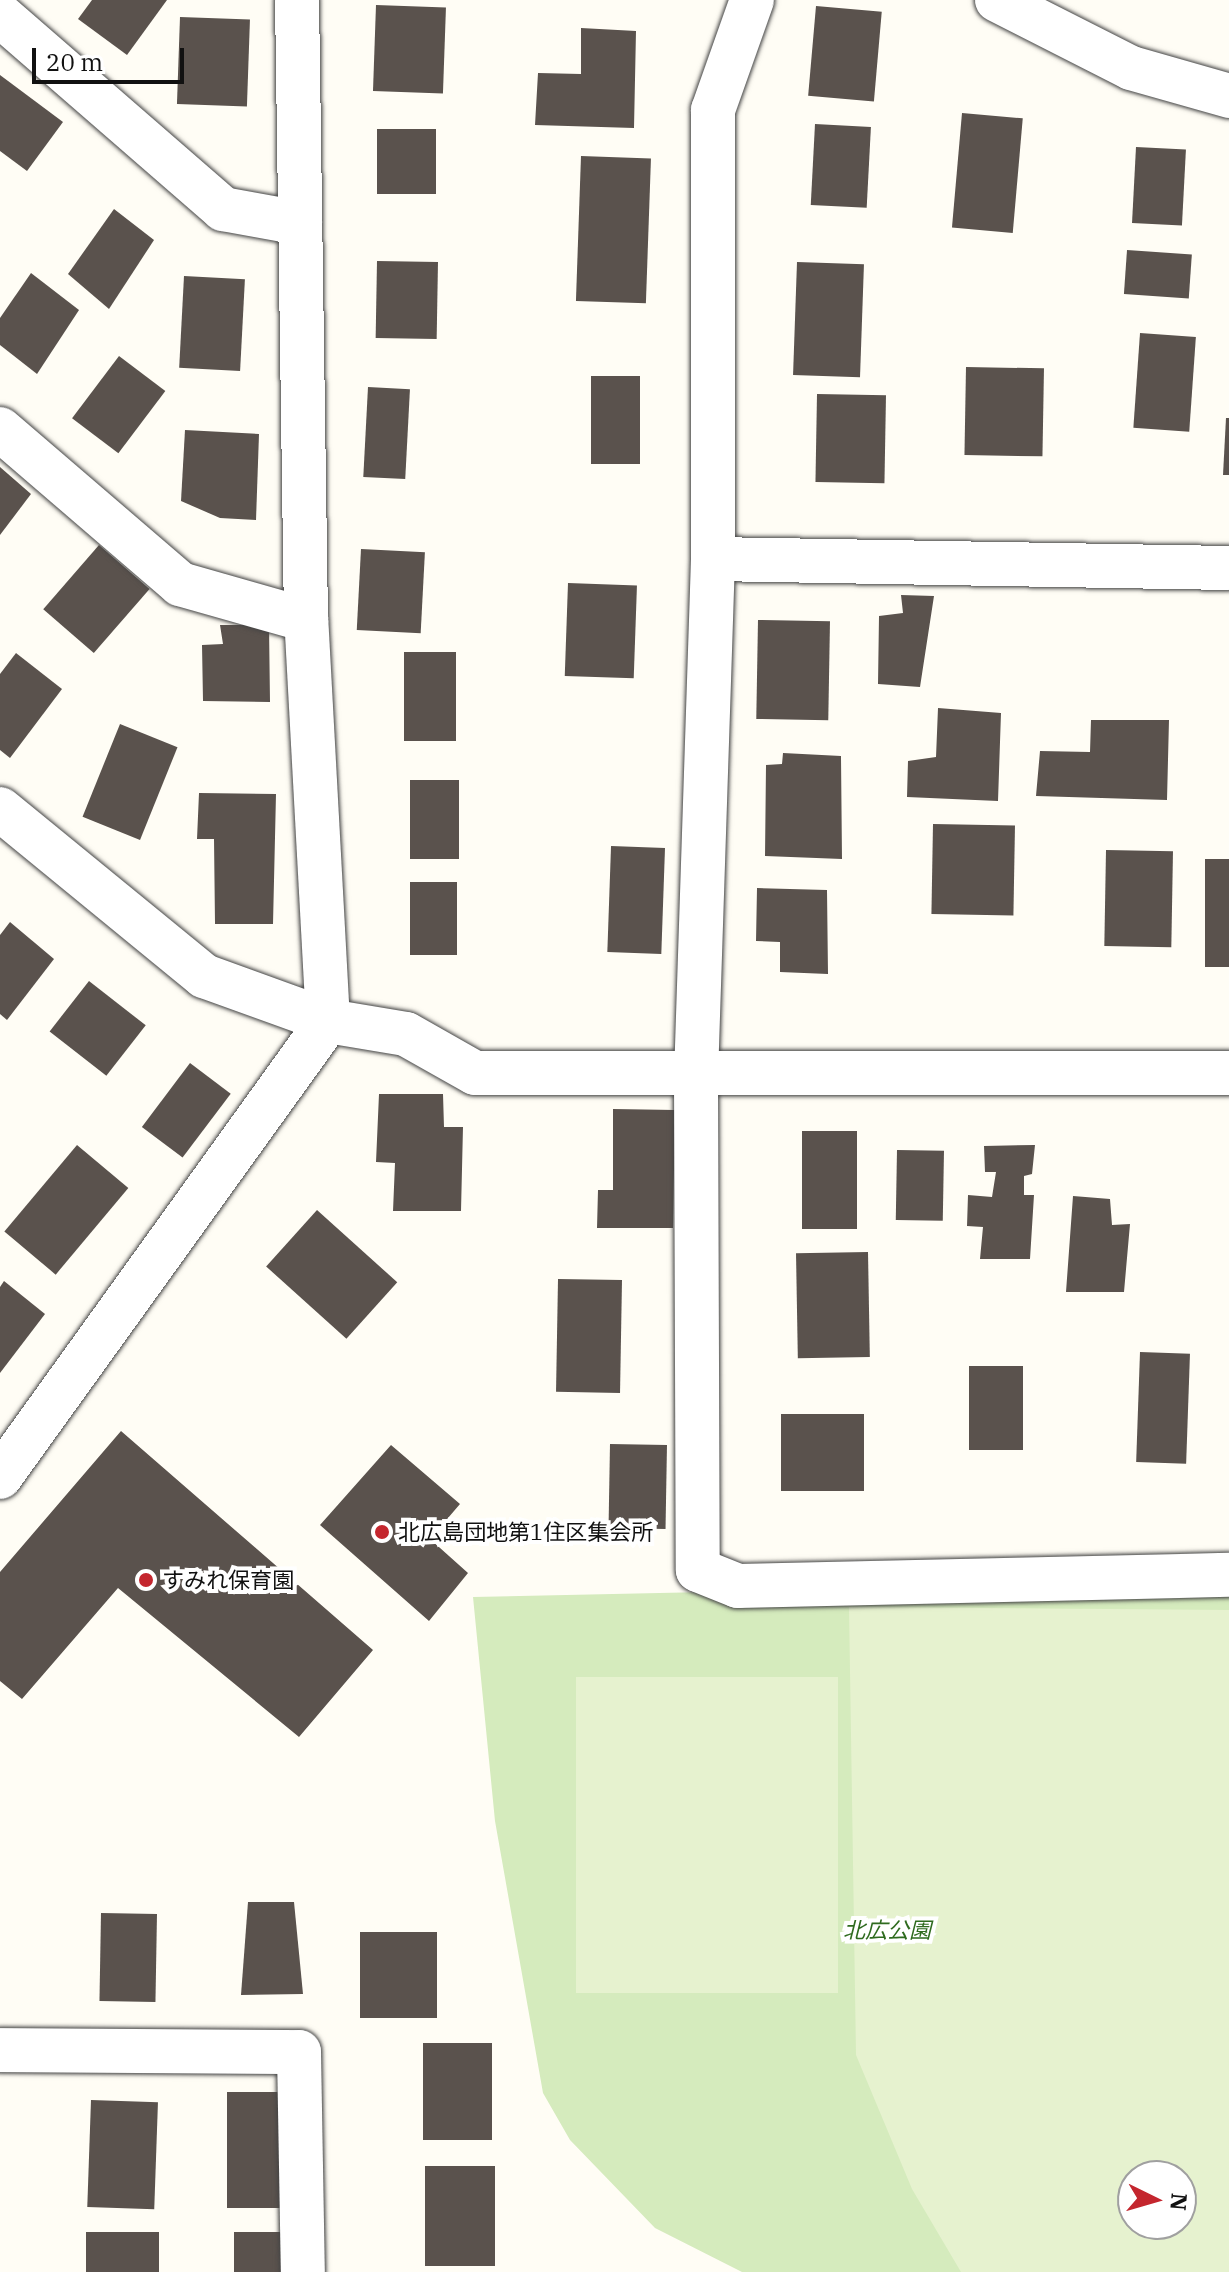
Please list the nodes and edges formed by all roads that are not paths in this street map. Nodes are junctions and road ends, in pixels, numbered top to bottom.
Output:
1 (297, 0) edge
2 (752, 0) edge
3 (997, 0) edge
4 (0, 15) edge
5 (1229, 96) edge
6 (300, 223) junction
7 (0, 429) edge
8 (713, 559) junction
9 (1229, 568) edge
10 (306, 620) junction
11 (0, 809) edge
12 (328, 1021) junction
13 (1229, 1073) edge
14 (696, 1076) junction
15 (0, 1477) edge
16 (1229, 1575) edge
17 (0, 2050) edge
18 (303, 2272) edge

1 - 6 street
2 - 8 street
3 - 5 street
4 - 6 street
6 - 10 street
7 - 10 street
8 - 9 street
8 - 14 street
10 - 12 street
11 - 12 street
12 - 14 street
12 - 15 street
13 - 14 street
14 - 16 street
17 - 18 street

